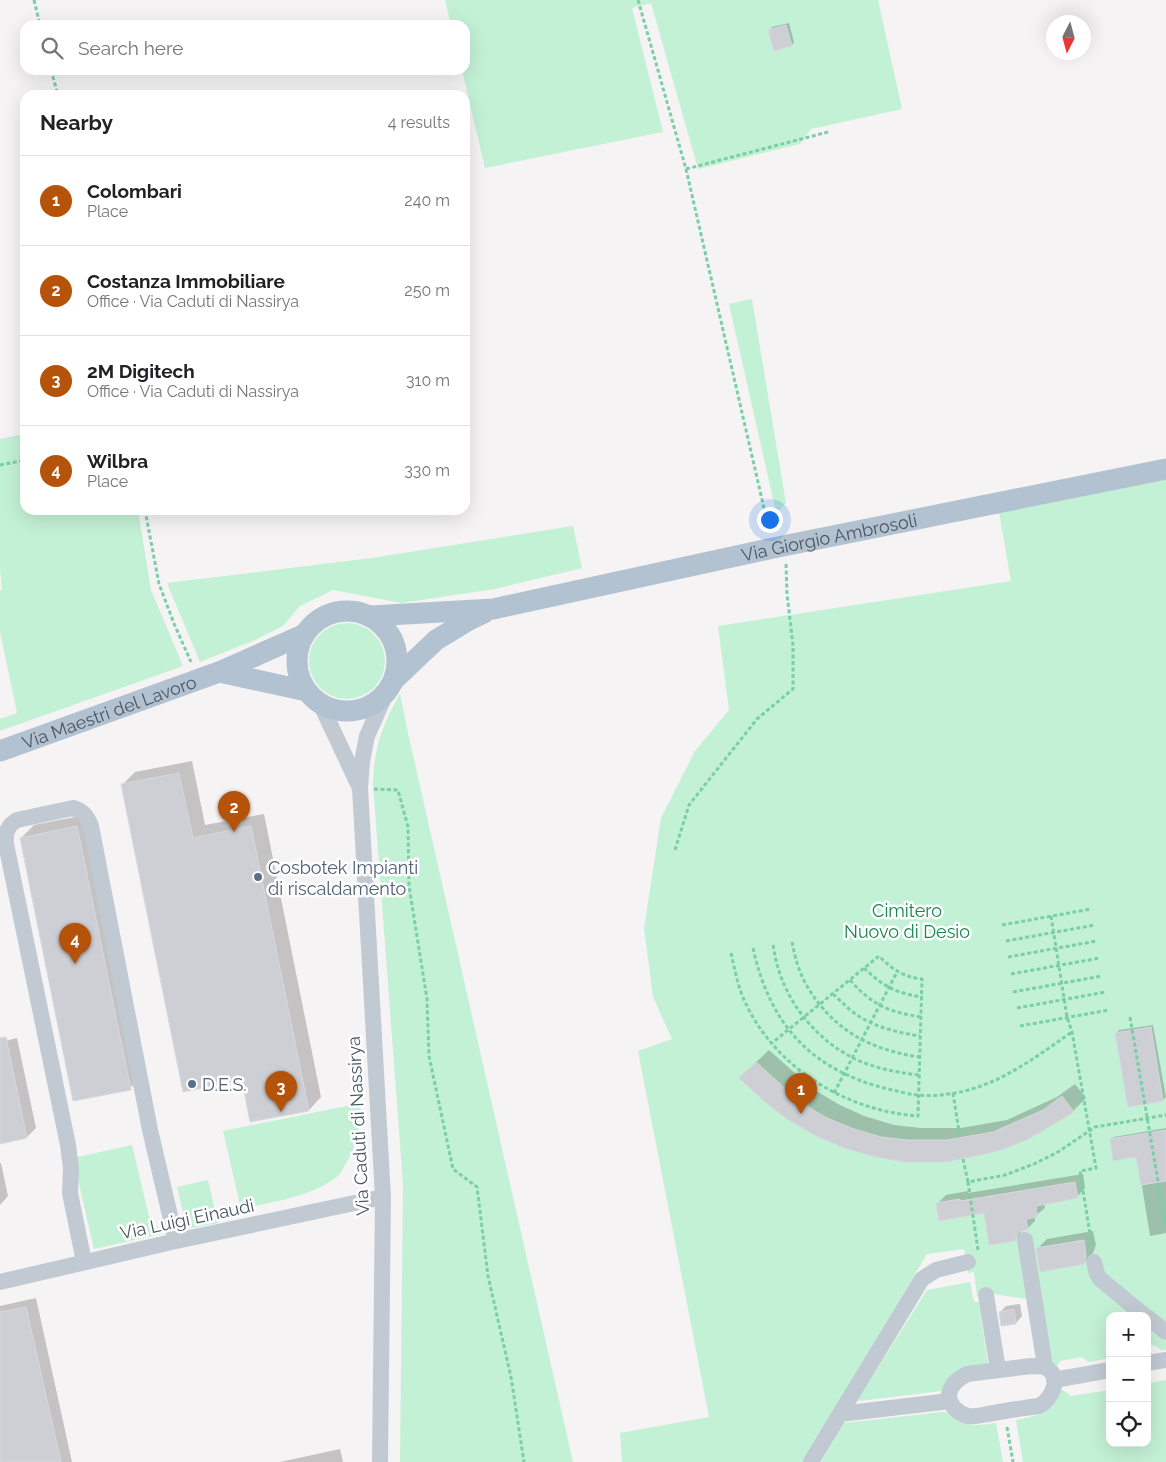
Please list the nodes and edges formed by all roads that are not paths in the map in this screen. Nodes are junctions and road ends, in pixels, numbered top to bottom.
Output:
1 (1166, 469) edge
2 (493, 609) junction
3 (371, 616) junction
4 (305, 634) junction
5 (219, 672) junction
6 (391, 685) junction
7 (314, 697) junction
8 (0, 751) edge
9 (360, 788) junction
10 (382, 1197) junction
11 (1025, 1240) dead end
12 (176, 1241) junction
13 (973, 1256) road end
14 (84, 1262) junction
15 (1094, 1262) road end
16 (0, 1282) edge
17 (986, 1295) dead end
18 (1140, 1312) edge
19 (1151, 1321) edge
20 (1166, 1332) edge
21 (1166, 1360) edge
22 (1151, 1362) edge
23 (998, 1370) junction
24 (1106, 1370) edge
25 (1049, 1373) junction
26 (950, 1401) junction
27 (840, 1414) junction
28 (380, 1462) edge
29 (812, 1462) edge

1 - 2 main road, Via Giorgio Ambrosoli
2 - 3 main road, Via Giorgio Ambrosoli
2 - 6 main road, Via Giorgio Ambrosoli
3 - 4 main road
3 - 6 main road
4 - 5 main road, Via Maestri del Lavoro
4 - 7 main road
5 - 7 main road, Via Maestri del Lavoro
5 - 8 main road, Via Maestri del Lavoro
6 - 7 main road
6 - 9 street, Via Caduti di Nassirya
7 - 9 street, Via Caduti di Nassirya
9 - 10 street, Via Caduti di Nassirya
10 - 12 street, Via Luigi Einaudi
10 - 28 street, Via Caduti di Nassirya
11 - 25 street
12 - 14 street, Via Luigi Einaudi
12 - 14 street
13 - 27 street
14 - 16 street, Via Luigi Einaudi
15 - 18 street
17 - 23 street
19 - 20 street
21 - 22 street
23 - 25 street
23 - 26 street
24 - 25 street
25 - 26 street
26 - 27 street
27 - 29 street

